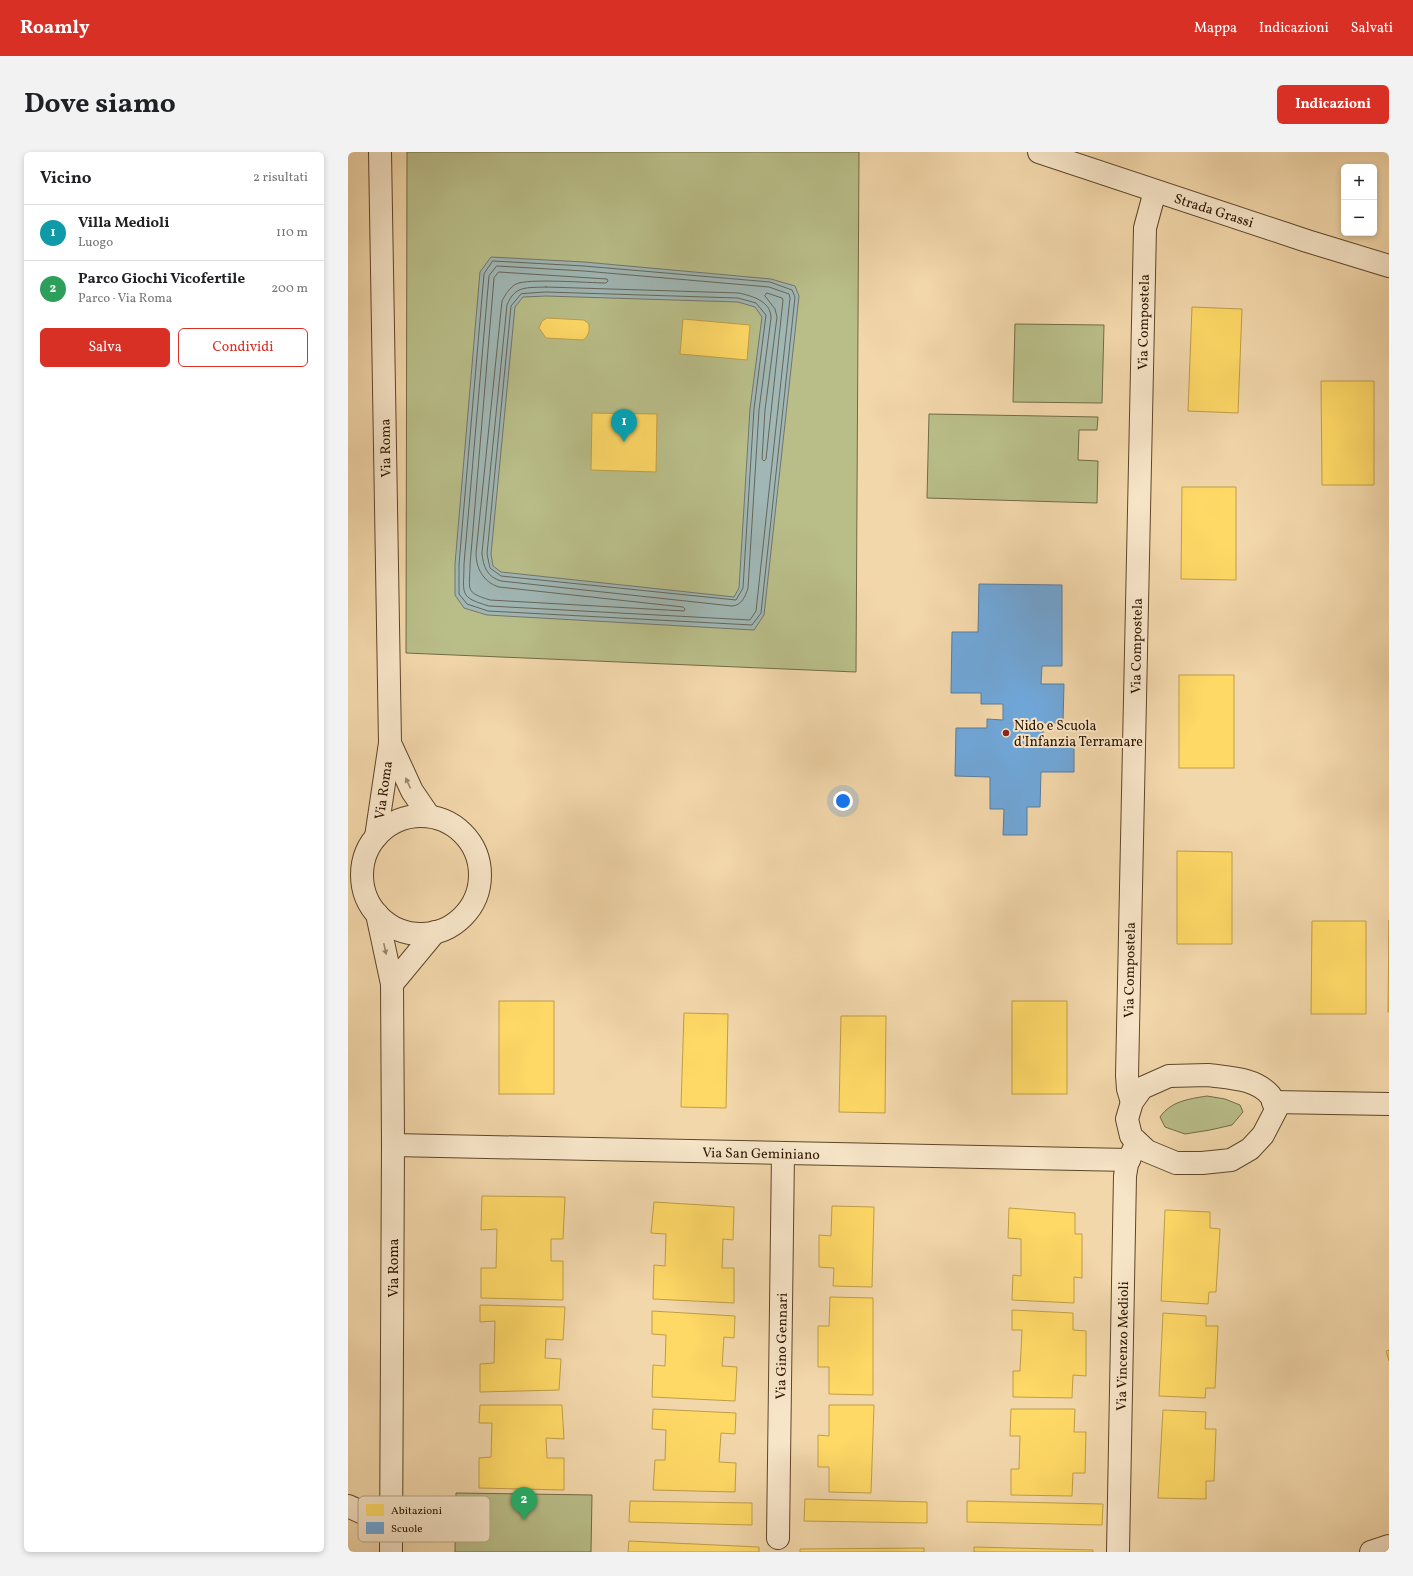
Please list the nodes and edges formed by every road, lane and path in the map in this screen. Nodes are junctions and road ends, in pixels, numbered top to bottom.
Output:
1 (380, 152) edge
2 (1039, 152) edge
3 (1155, 191) junction
4 (1389, 266) edge
5 (390, 743) junction
6 (429, 816) junction
7 (376, 837) junction
8 (356, 864) edge
9 (364, 903) edge
10 (434, 932) junction
11 (392, 984) junction
12 (1132, 1102) junction
13 (1273, 1102) junction
14 (1389, 1104) edge
15 (394, 1145) junction
16 (1133, 1151) junction
17 (783, 1153) junction
18 (391, 1496) edge
19 (348, 1506) edge
20 (358, 1511) edge
21 (778, 1538) dead end
22 (1389, 1546) edge
23 (1118, 1552) edge
24 (1371, 1552) edge

1 - 5 street, Via Roma
2 - 3 street, Strada Grassi
3 - 4 street, Strada Grassi
3 - 12 street, Via Compostela
6 -> 5 street, Via Roma
5 - 7 street, Via Roma
6 - 7 street, Via Roma
6 - 10 street, Via Roma
7 - 8 street, Via Roma
8 - 9 street, Via Roma
9 - 10 street, Via Roma
9 -> 11 street, Via Roma
10 - 11 street
11 - 15 street, Via Roma
12 - 13 street
12 - 16 street
13 - 14 street
13 - 16 street
15 - 17 street, Via San Geminiano
15 - 18 street, Via Roma
16 - 17 street, Via San Geminiano
16 - 23 street, Via Vincenzo Medioli
17 - 21 street, Via Gino Gennari
19 - 20 street
22 - 24 street

